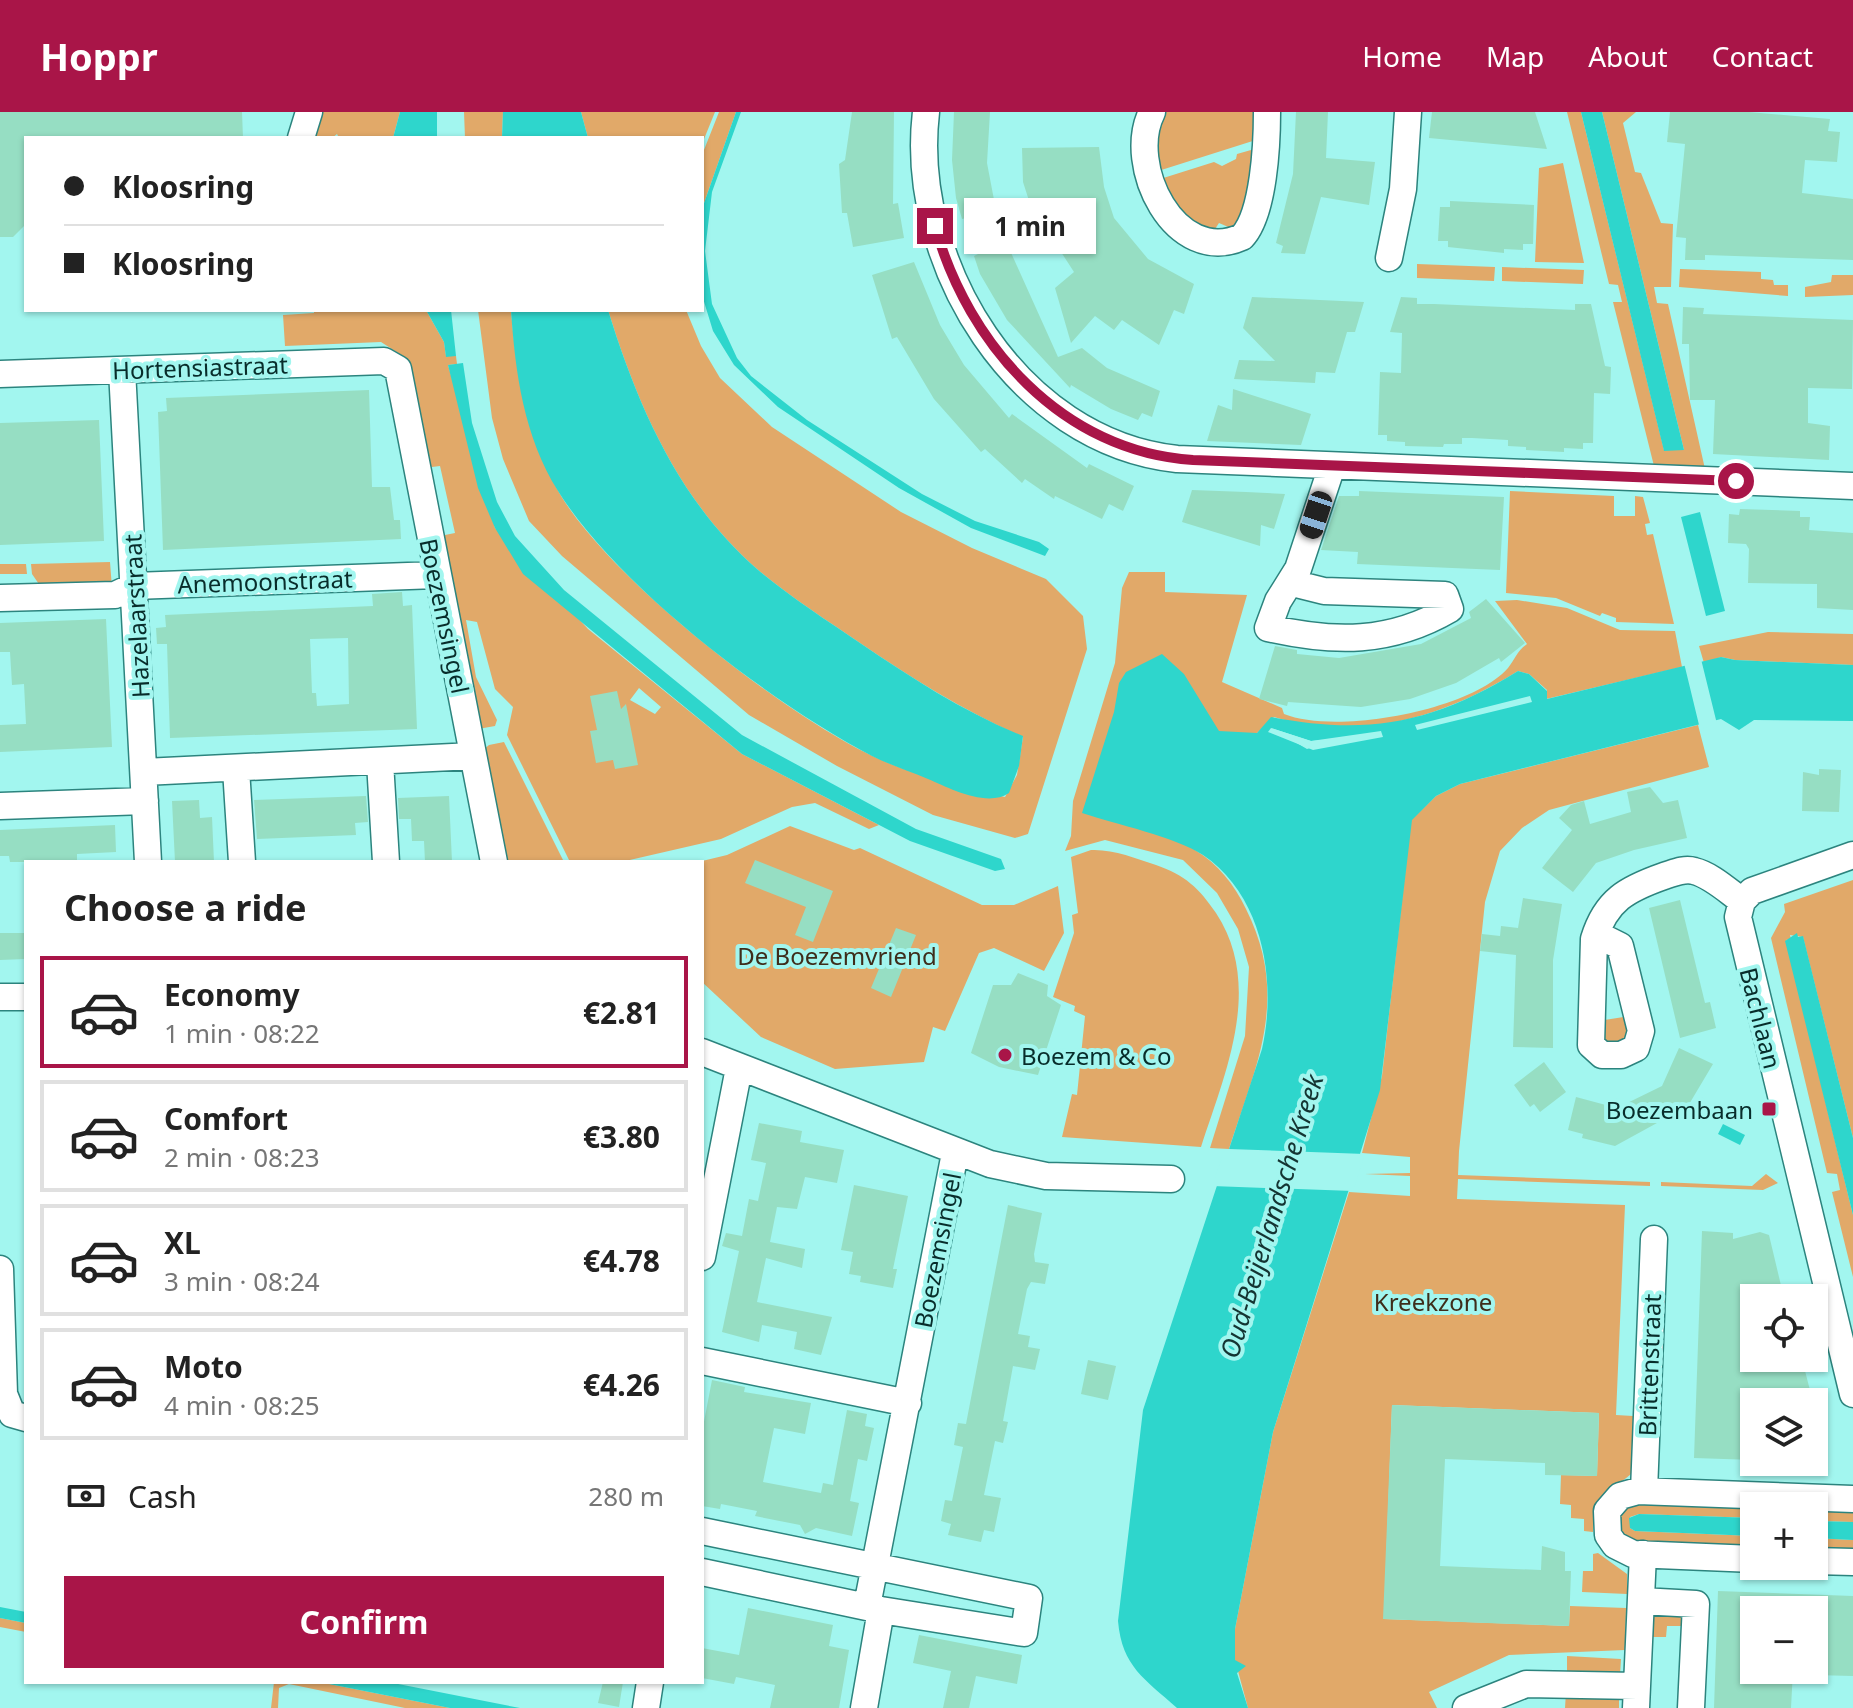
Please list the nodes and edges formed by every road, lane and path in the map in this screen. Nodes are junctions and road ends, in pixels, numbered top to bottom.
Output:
1 (309, 112) edge
2 (926, 112) edge
3 (1152, 112) edge
4 (1267, 112) edge
5 (1408, 112) edge
6 (302, 136) edge
7 (1389, 258) dead end
8 (398, 369) joint
9 (122, 370) junction
10 (0, 374) edge
11 (1332, 466) junction
12 (1853, 486) edge
13 (436, 575) junction
14 (1292, 583) junction
15 (134, 586) junction
16 (0, 598) edge
17 (473, 756) junction
18 (380, 762) junction
19 (236, 769) junction
20 (144, 772) junction
21 (145, 801) junction
22 (0, 806) edge
23 (1853, 855) edge
24 (148, 860) edge
25 (242, 860) edge
26 (386, 860) edge
27 (494, 860) edge
28 (1742, 901) junction
29 (1596, 934) dead end
30 (0, 997) edge
31 (24, 997) edge
32 (704, 1053) edge
33 (739, 1068) junction
34 (955, 1153) junction
35 (1171, 1179) dead end
36 (1654, 1239) dead end
37 (704, 1247) edge
38 (0, 1269) edge
39 (704, 1361) edge
40 (2, 1394) edge
41 (1853, 1394) edge
42 (908, 1403) junction
43 (24, 1417) edge
44 (1644, 1491) junction
45 (1853, 1499) edge
46 (704, 1531) edge
47 (1643, 1554) junction
48 (1740, 1558) edge
49 (1828, 1561) edge
50 (1853, 1562) edge
51 (875, 1567) junction
52 (704, 1572) edge
53 (1641, 1601) junction
54 (874, 1608) junction
55 (650, 1684) edge
56 (1636, 1697) edge
57 (646, 1708) edge
58 (864, 1708) edge
59 (1466, 1708) edge
60 (1691, 1708) edge

1 - 6 street
2 - 11 street
3 - 4 street
5 - 7 street
8 - 9 street, Hortensiastraat
8 - 13 street, Boezemsingel
9 - 10 street, Hortensiastraat
9 - 15 street, Hazelaarstraat
11 - 12 street
11 - 14 street
13 - 15 street, Anemoonstraat
13 - 17 street, Boezemsingel
14 - 14 street
15 - 16 street, Anemoonstraat
15 - 20 street, Hazelaarstraat
17 - 18 street
17 - 27 street, Boezemsingel
18 - 19 street
18 - 26 street
19 - 20 street
19 - 25 street
20 - 21 street, Hazelaarstraat
21 - 22 street
21 - 24 street, Hazelaarstraat
23 - 28 street
28 - 29 street
28 - 41 street, Bachlaan
30 - 31 street
32 - 33 street, Boezemsingel
33 - 34 street, Boezemsingel
33 - 37 street
34 - 35 street
34 - 42 street, Boezemsingel
36 - 44 street, Brittenstraat
38 - 40 street
39 - 42 street
40 - 43 street
42 - 51 street, Boezemsingel
44 - 45 street
44 - 47 street
46 - 51 street
47 - 48 street
47 - 53 street
49 - 50 street
51 - 54 street, Boezemsingel
51 - 54 street
52 - 54 street
53 - 56 street
53 - 60 street
54 - 58 street, Boezemsingel
55 - 57 street
56 - 59 street

